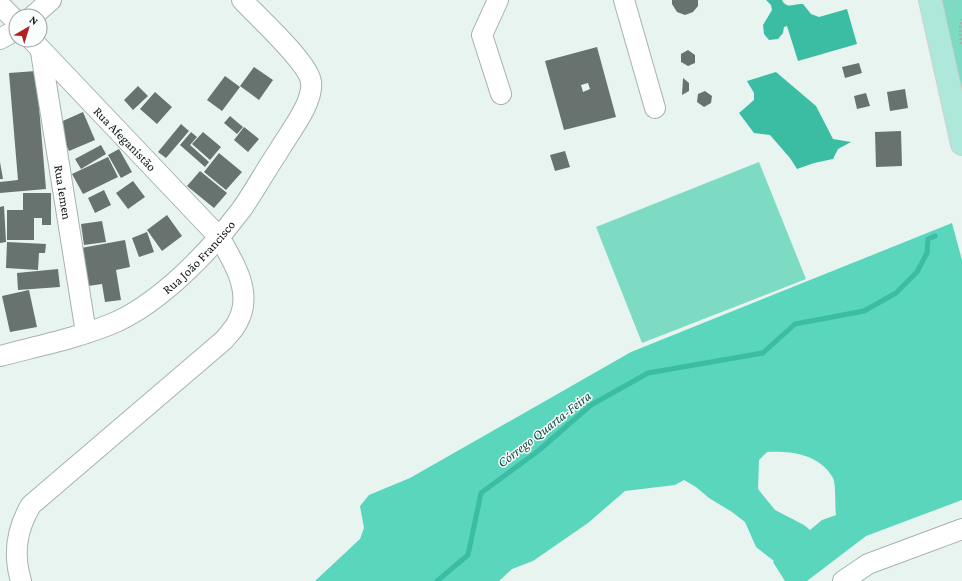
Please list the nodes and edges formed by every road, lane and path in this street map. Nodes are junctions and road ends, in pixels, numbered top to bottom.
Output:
1 (51, 0) edge
2 (242, 0) edge
3 (498, 0) edge
4 (624, 0) edge
5 (931, 1) edge
6 (0, 5) edge
7 (42, 8) edge
8 (8, 14) edge
9 (962, 19) edge
10 (961, 42) edge
11 (36, 48) edge
12 (38, 48) edge
13 (962, 49) edge
14 (501, 94) dead end
15 (654, 108) dead end
16 (962, 144) edge
17 (219, 237) junction
18 (86, 333) junction
19 (0, 356) edge
20 (959, 531) edge
21 (21, 581) edge
22 (843, 581) edge

1 - 7 street
2 - 17 street, Rua João Francisco
3 - 14 street
4 - 15 street
5 - 16 main road
6 - 8 street
9 - 10 path
10 - 13 path
11 - 18 street, Rua Iemen
12 - 17 street, Rua Afeganistão
17 - 18 street, Rua João Francisco
17 - 21 street, Rua Afeganistão
18 - 19 street, Rua João Francisco
20 - 22 street

